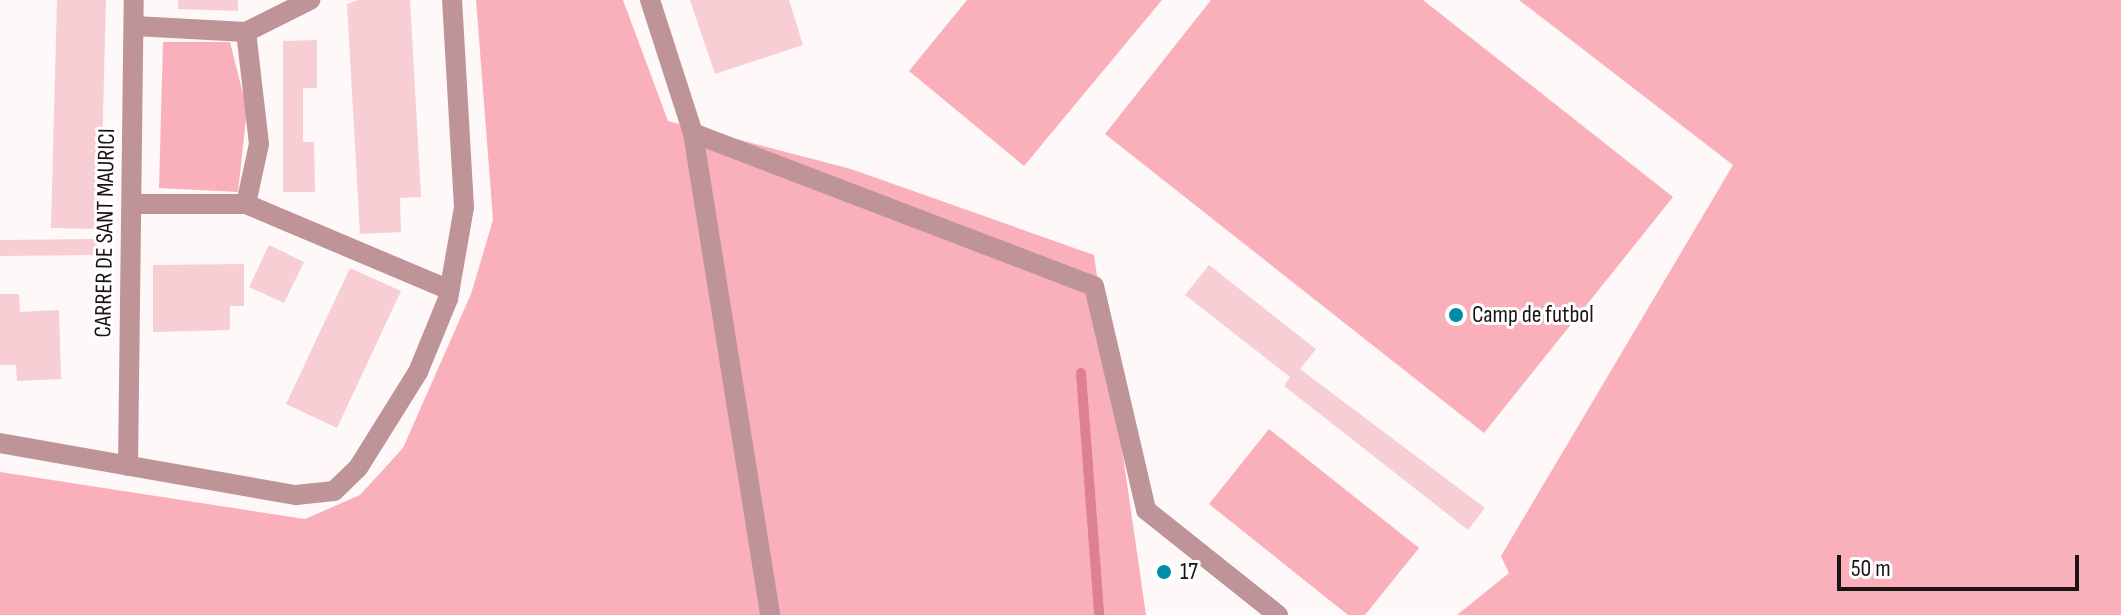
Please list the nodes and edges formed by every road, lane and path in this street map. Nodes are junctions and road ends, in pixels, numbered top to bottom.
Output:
1 (134, 0) edge
2 (310, 0) edge
3 (452, 0) edge
4 (650, 0) edge
5 (134, 26) junction
6 (246, 32) junction
7 (693, 133) junction
8 (132, 204) junction
9 (246, 204) junction
10 (450, 290) junction
11 (0, 443) edge
12 (128, 466) junction
13 (770, 615) edge
14 (1278, 615) edge

1 - 5 street, CARRER DE SANT MAURICI
2 - 6 street
3 - 10 street
4 - 7 street
5 - 6 street
5 - 8 street, CARRER DE SANT MAURICI
6 - 9 street
7 - 13 street
7 - 14 street
8 - 9 street
8 - 12 street, CARRER DE SANT MAURICI
9 - 10 street
10 - 12 street
11 - 12 street

